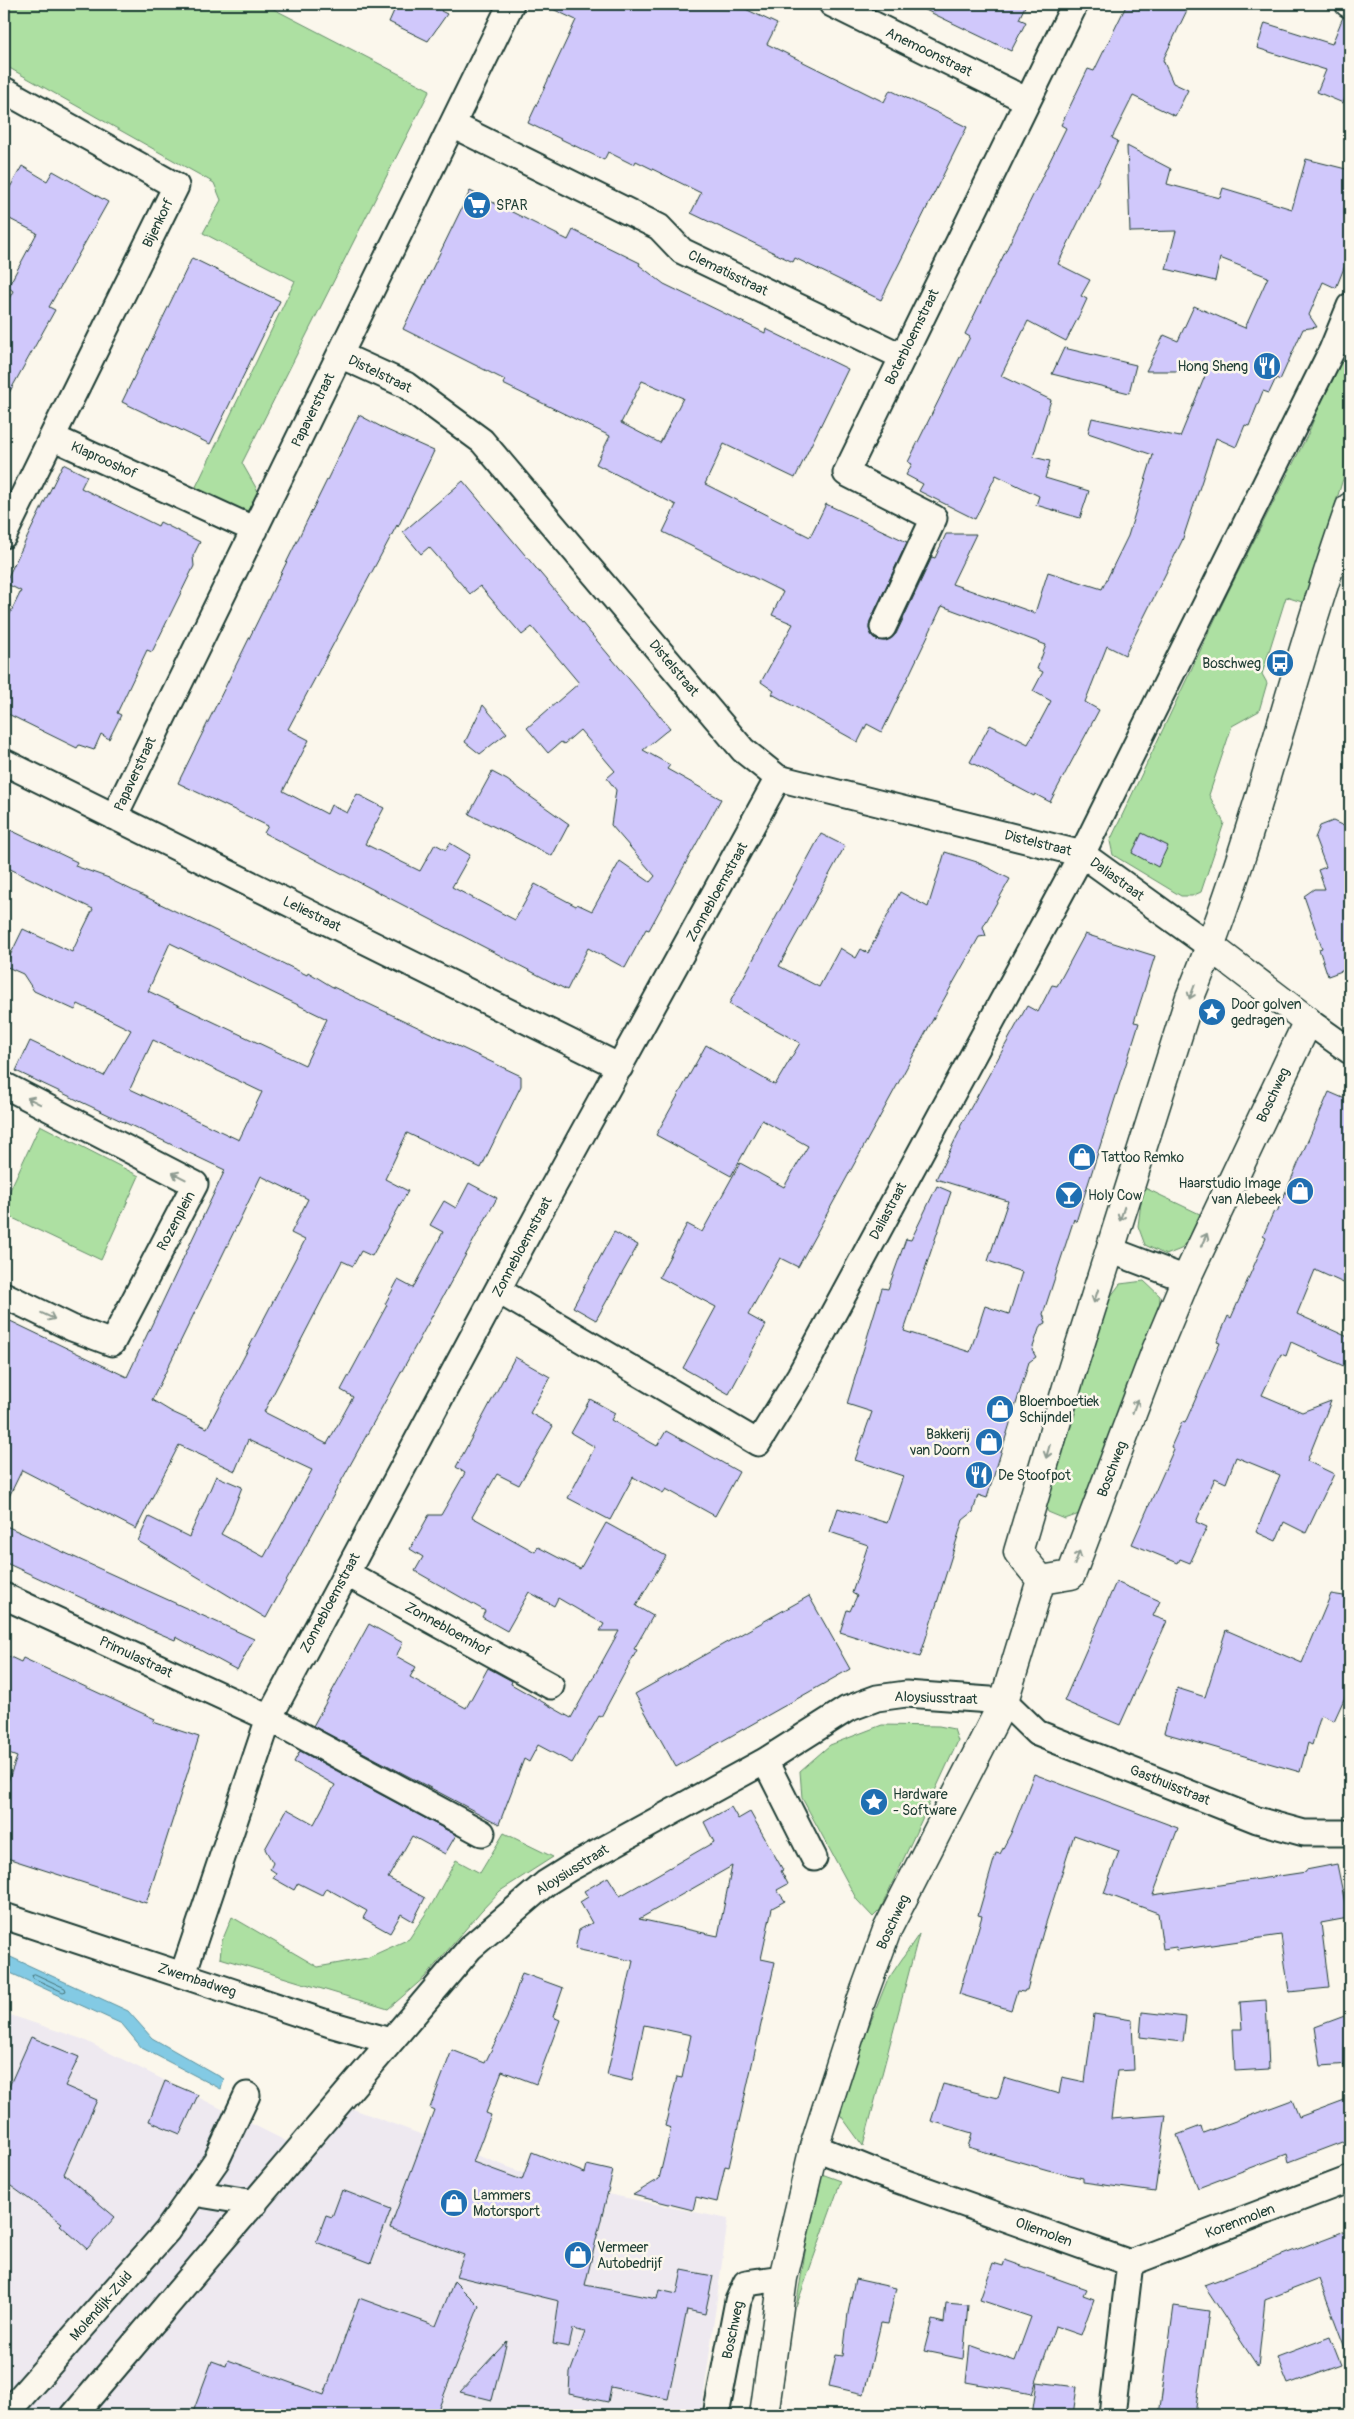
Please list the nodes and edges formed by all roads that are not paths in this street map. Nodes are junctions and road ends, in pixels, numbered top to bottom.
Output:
1 (511, 4) edge
2 (832, 4) edge
3 (1075, 4) edge
4 (4, 90) edge
5 (1026, 100) junction
6 (453, 125) junction
7 (1350, 306) edge
8 (340, 354) junction
9 (903, 357) junction
10 (52, 437) junction
11 (1350, 507) edge
12 (254, 530) junction
13 (4, 535) edge
14 (883, 627) dead end
15 (4, 762) edge
16 (778, 778) junction
17 (114, 817) junction
18 (1082, 854) junction
19 (1211, 947) junction
20 (1308, 1021) junction
21 (1350, 1050) edge
22 (620, 1067) junction
23 (4, 1085) edge
24 (1110, 1250) junction
25 (1186, 1279) junction
26 (499, 1291) junction
27 (4, 1295) edge
28 (346, 1573) junction
29 (1041, 1580) junction
30 (4, 1596) edge
31 (551, 1686) dead end
32 (1004, 1702) junction
33 (269, 1718) junction
34 (765, 1761) junction
35 (1350, 1827) edge
36 (482, 1833) dead end
37 (814, 1858) dead end
38 (4, 1916) edge
39 (183, 1974) junction
40 (390, 2042) junction
41 (246, 2095) dead end
42 (814, 2147) junction
43 (1350, 2179) edge
44 (194, 2193) junction
45 (255, 2203) junction
46 (1130, 2263) junction
47 (783, 2278) junction
48 (5, 2415) edge
49 (74, 2415) edge
50 (716, 2415) edge
51 (764, 2415) edge
52 (1112, 2415) edge

1 - 6 street, Papaverstraat
2 - 5 street, Anemoonstraat
3 - 5 street, Boterbloemstraat
4 - 10 street, Bijenkorf
5 - 9 street, Boterbloemstraat
6 - 8 street, Papaverstraat
6 - 9 street, Clematisstraat
7 - 18 street
8 - 12 street, Papaverstraat
8 - 16 street, Distelstraat
9 - 14 street, Boterbloemstraat
10 - 12 street, Klaprooshof
10 - 13 street
11 - 19 street
12 - 17 street, Papaverstraat
15 - 17 street, Leliestraat
16 - 18 street, Distelstraat
16 - 22 street, Zonnebloemstraat
17 - 22 street, Leliestraat
18 - 19 street, Daliastraat
18 - 26 street, Daliastraat
19 - 20 street
19 -> 24 street
20 - 21 street
25 -> 20 street, Boschweg
22 - 26 street, Zonnebloemstraat
27 -> 23 street, Rozenplein
24 - 25 street
24 -> 29 street
29 -> 25 street, Boschweg
26 - 28 street, Zonnebloemstraat
28 - 31 street, Zonnebloemhof
28 - 33 street, Zonnebloemstraat
29 - 32 street, Boschweg
30 - 33 street, Primulastraat
32 - 34 street, Aloysiusstraat
32 - 35 street, Gasthuisstraat
32 - 42 street, Boschweg
33 - 36 street
33 - 39 street, Zonnebloemstraat
34 - 37 street
34 - 40 street, Aloysiusstraat
38 - 39 street, Zwembadweg
39 - 40 street, Zwembadweg
40 - 45 street
41 - 44 street, Molendijk-Zuid
42 - 46 street, Oliemolen
42 - 47 street, Boschweg
43 - 46 street, Korenmolen
44 - 45 street
44 - 48 street, Molendijk-Zuid
45 - 49 street
46 - 52 street
47 - 50 street, Boschweg
47 - 51 street, Boschweg

